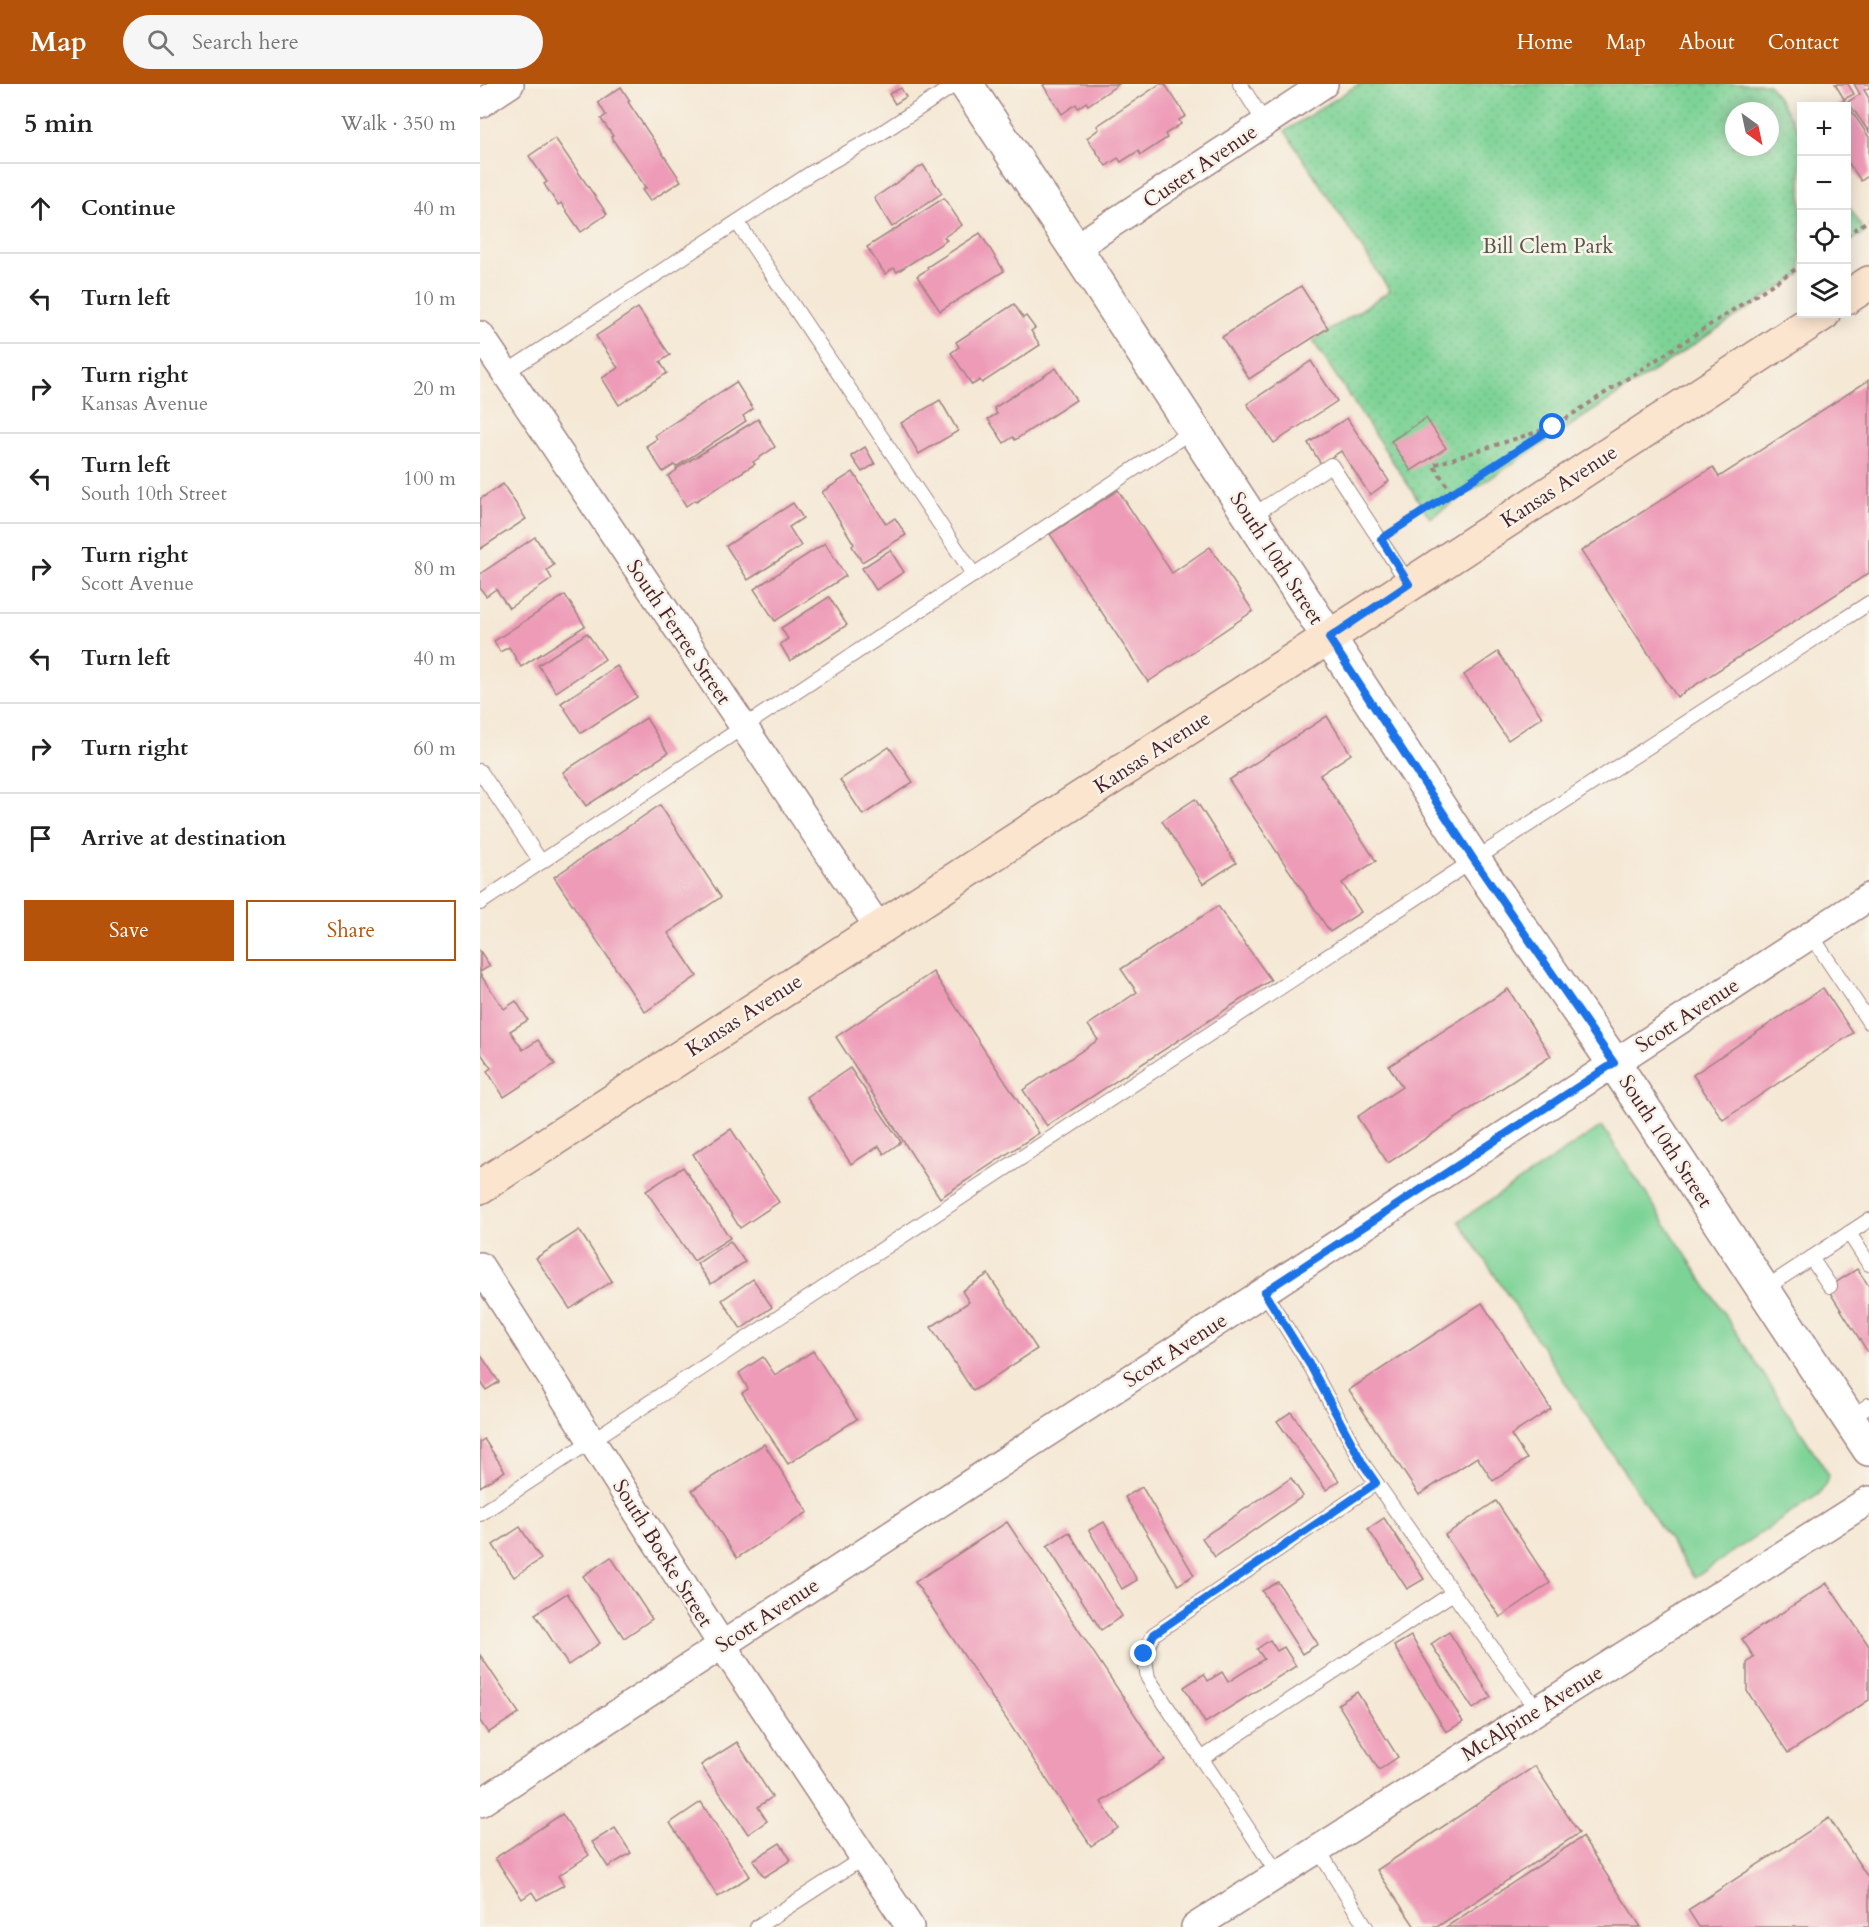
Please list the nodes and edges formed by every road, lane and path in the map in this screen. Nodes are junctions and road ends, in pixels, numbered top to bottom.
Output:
1 (510, 84) edge
2 (956, 84) edge
3 (966, 84) edge
4 (1240, 84) edge
5 (1324, 84) edge
6 (480, 104) edge
7 (1265, 123) junction
8 (1869, 220) edge
9 (737, 222) junction
10 (1851, 232) edge
11 (1076, 248) junction
12 (1797, 267) edge
13 (1869, 283) edge
14 (1851, 295) edge
15 (1817, 318) edge
16 (480, 335) edge
17 (505, 373) junction
18 (1553, 427) junction
19 (1194, 430) junction
20 (1452, 493) junction
21 (1250, 517) junction
22 (1381, 539) junction
23 (974, 575) junction
24 (1409, 584) junction
25 (1869, 603) edge
26 (1329, 638) junction
27 (743, 727) junction
28 (480, 771) edge
29 (1474, 860) junction
30 (541, 862) junction
31 (1869, 897) edge
32 (480, 903) edge
33 (879, 928) junction
34 (1811, 935) junction
35 (1869, 1022) edge
36 (1614, 1063) junction
37 (481, 1183) edge
38 (1869, 1220) edge
39 (1849, 1233) junction
40 (1811, 1257) junction
41 (1869, 1264) edge
42 (480, 1266) edge
43 (1830, 1286) dead end
44 (1764, 1289) junction
45 (1264, 1292) junction
46 (1859, 1412) edge
47 (592, 1441) junction
48 (1869, 1449) edge
49 (1376, 1483) junction
50 (1869, 1500) edge
51 (480, 1515) edge
52 (1453, 1593) junction
53 (722, 1645) junction
54 (1537, 1710) junction
55 (1201, 1759) junction
56 (480, 1803) edge
57 (1318, 1849) junction
58 (863, 1858) junction
59 (1278, 1874) junction
60 (757, 1927) edge
61 (910, 1927) edge
62 (1195, 1927) edge
63 (1366, 1927) edge

1 - 6 street
2 - 9 lane
3 - 11 street, South 10th Street
4 - 7 lane
5 - 7 street, Custer Avenue
7 - 11 street, Custer Avenue
8 - 10 path
9 - 17 lane
9 - 23 lane
11 - 19 street, South 10th Street
12 - 18 path
13 - 14 main road
15 - 24 main road, Kansas Avenue
16 - 17 street, South Ferree Street
17 - 27 street, South Ferree Street
18 - 20 path
18 - 20 path
19 - 21 street, South 10th Street
19 - 23 lane
20 - 22 path
21 - 22 lane
21 - 26 street, South 10th Street
22 - 24 lane
23 - 27 lane
24 - 26 main road, Kansas Avenue
25 - 29 lane
26 - 29 street, South 10th Street
26 - 33 main road, Kansas Avenue
27 - 30 lane
27 - 33 street, South Ferree Street
28 - 30 lane
29 - 36 street, South 10th Street
29 - 47 lane
30 - 32 lane
31 - 34 street, Scott Avenue
33 - 37 main road, Kansas Avenue
34 - 35 lane
34 - 36 street, Scott Avenue
36 - 44 street, South 10th Street
36 - 45 street, Scott Avenue
38 - 39 lane
39 - 40 lane
39 - 41 lane
40 - 43 lane
40 - 44 lane
42 - 47 street, South Boeke Street
44 - 46 street, South 10th Street
45 - 49 lane
45 - 53 street, Scott Avenue
46 - 48 street, South 10th Street
47 - 51 lane
47 - 53 street, South Boeke Street
49 - 52 lane
49 - 55 lane
50 - 54 street, McAlpine Avenue
52 - 54 lane
52 - 55 lane
53 - 56 street, Scott Avenue
53 - 58 street, South Boeke Street
54 - 57 street, McAlpine Avenue
55 - 59 lane
57 - 59 street, McAlpine Avenue
57 - 63 lane
58 - 60 lane
58 - 61 street, South Boeke Street
59 - 62 street, McAlpine Avenue

